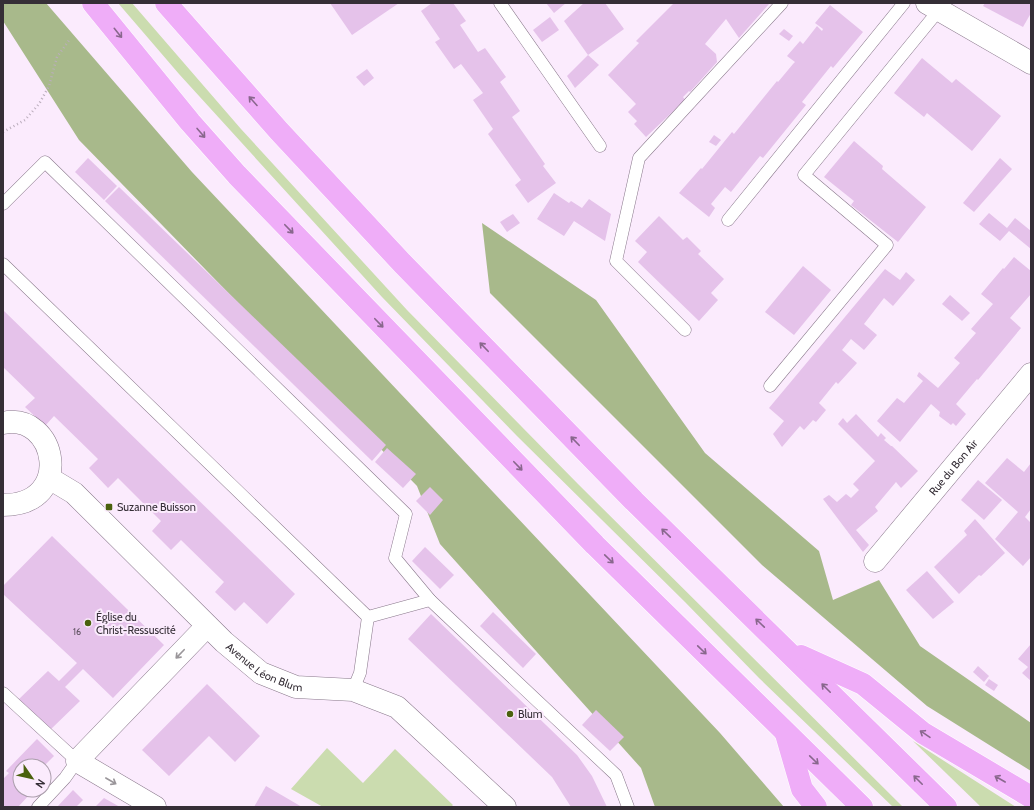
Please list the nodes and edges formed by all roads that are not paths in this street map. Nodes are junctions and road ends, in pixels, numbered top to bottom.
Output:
1 (93, 3) edge
2 (166, 3) edge
3 (500, 3) edge
4 (782, 3) edge
5 (904, 3) edge
6 (933, 6) edge
7 (1031, 63) edge
8 (600, 146) dead end
9 (3, 204) edge
10 (728, 220) dead end
11 (3, 264) edge
12 (685, 330) dead end
13 (1031, 374) edge
14 (770, 386) dead end
15 (3, 423) edge
16 (49, 478) junction
17 (3, 505) edge
18 (875, 561) dead end
19 (430, 600) junction
20 (368, 617) junction
21 (207, 626) junction
22 (788, 650) junction
23 (353, 690) junction
24 (3, 693) edge
25 (786, 732) junction
26 (77, 761) junction
27 (1031, 797) edge
28 (38, 807) edge
29 (155, 807) edge
30 (505, 807) edge
31 (628, 807) edge
32 (816, 807) edge
33 (862, 807) edge
34 (946, 807) edge

1 -> 25 highway
22 -> 2 highway
3 - 8 lane
4 - 12 lane
5 - 10 lane
6 - 7 street
6 - 14 lane
9 - 19 lane
11 - 20 lane
13 - 18 street, Rue du Bon Air
15 - 16 street
16 - 17 street
16 - 21 street, Avenue Léon Blum
19 - 20 lane
19 - 31 lane
20 - 23 lane
21 - 23 street, Avenue Léon Blum
21 -> 26 street
27 -> 22 highway
34 -> 22 highway
23 - 30 street, Avenue Léon Blum
24 - 26 lane
25 - 32 highway
25 -> 33 highway
26 - 28 lane
26 -> 29 street

